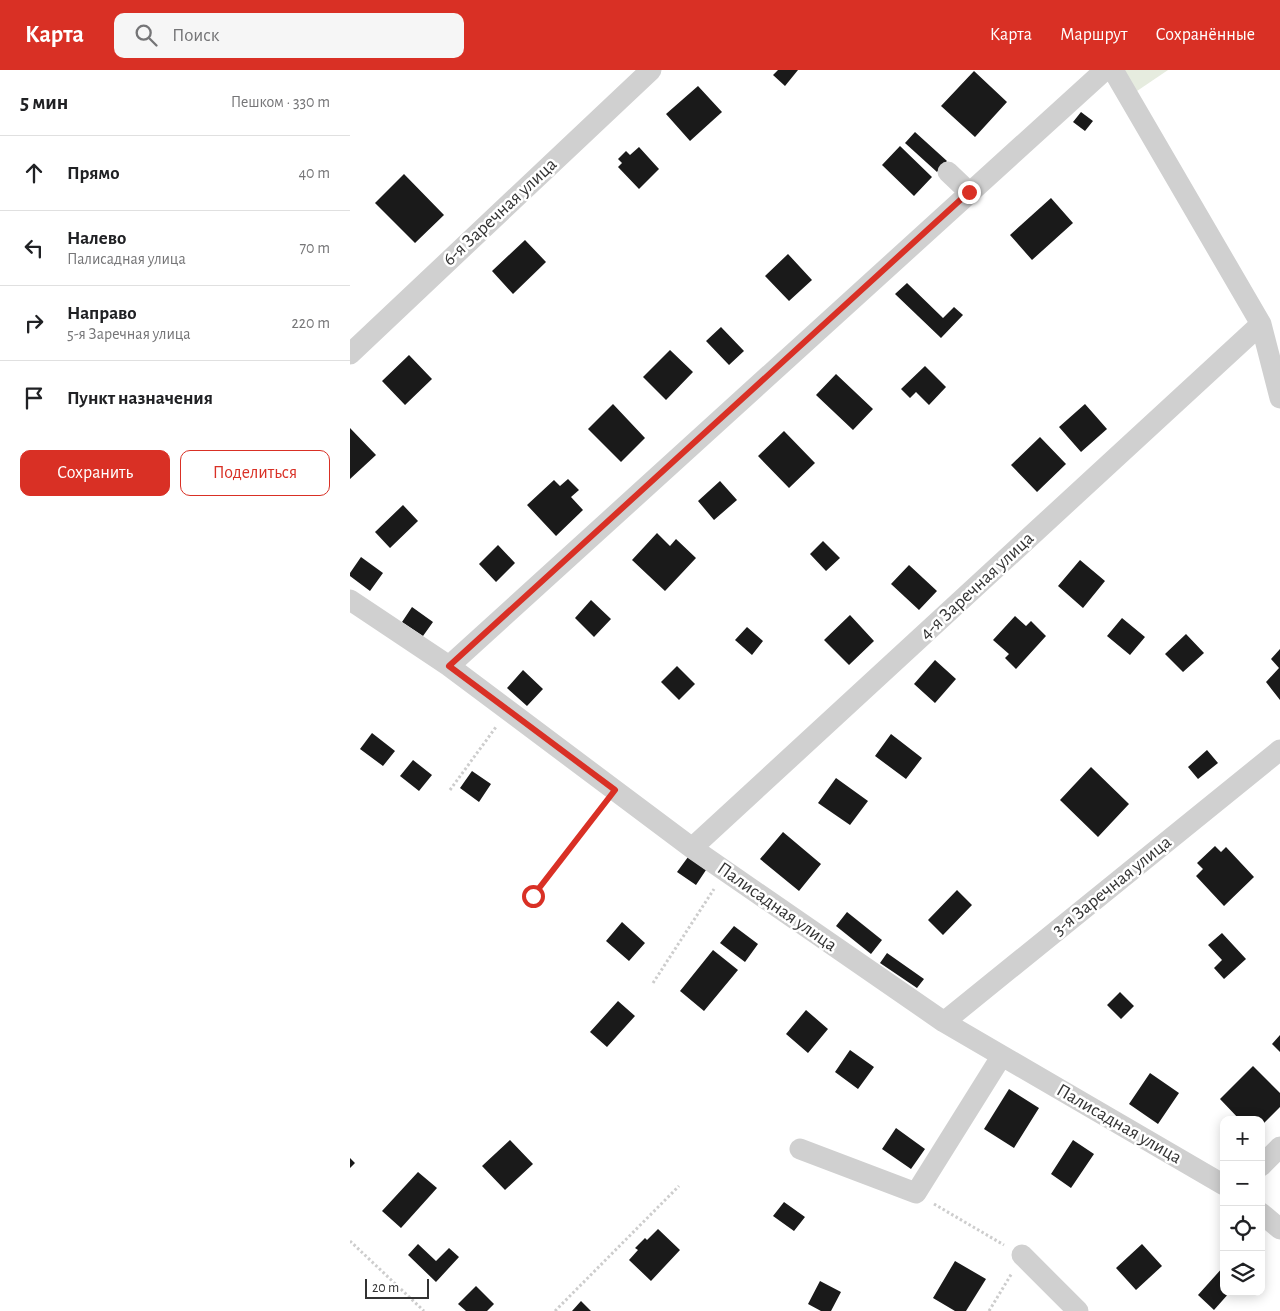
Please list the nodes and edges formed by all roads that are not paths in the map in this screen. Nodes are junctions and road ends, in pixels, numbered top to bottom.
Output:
1 (650, 70) edge
2 (1105, 70) edge
3 (1113, 70) edge
4 (948, 172) dead end
5 (969, 192) junction
6 (1261, 324) junction
7 (350, 354) edge
8 (1280, 398) edge
9 (350, 600) edge
10 (449, 666) junction
11 (1280, 750) edge
12 (692, 848) junction
13 (944, 1022) junction
14 (1001, 1057) junction
15 (1280, 1147) edge
16 (800, 1149) dead end
17 (1265, 1162) edge
18 (1220, 1183) edge
19 (1265, 1216) edge
20 (1280, 1229) edge
21 (1022, 1255) road end
22 (1078, 1311) edge

1 - 7 street, 6-я Заречная улица
2 - 5 street
3 - 6 street
4 - 5 street
5 - 10 street
6 - 8 street
6 - 12 street, 4-я Заречная улица
9 - 10 street, Палисадная улица
10 - 12 street, Палисадная улица
11 - 13 street, 3-я Заречная улица
12 - 13 street, Палисадная улица
13 - 14 street, Палисадная улица
14 - 16 street
14 - 18 street, Палисадная улица
15 - 17 street
19 - 20 street
21 - 22 street

